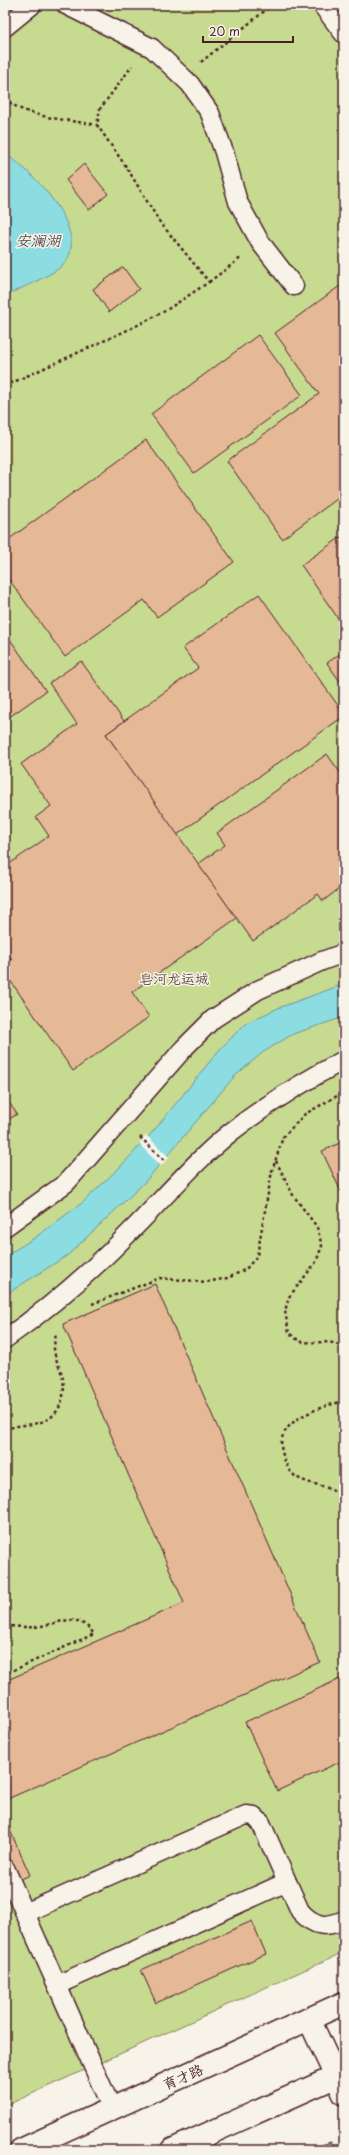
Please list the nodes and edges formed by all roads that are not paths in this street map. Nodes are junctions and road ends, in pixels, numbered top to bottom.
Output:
1 (32, 5) edge
2 (66, 5) edge
3 (322, 5) edge
4 (5, 27) edge
5 (344, 34) edge
6 (294, 286) dead end
7 (344, 953) edge
8 (344, 1060) edge
9 (5, 1227) edge
10 (5, 1338) edge
11 (5, 1868) edge
12 (288, 1882) junction
13 (25, 1913) junction
14 (344, 1920) edge
15 (57, 1985) junction
16 (344, 2004) edge
17 (309, 2019) junction
18 (341, 2081) edge
19 (112, 2109) junction
20 (21, 2150) edge
21 (172, 2150) edge

1 - 4 lane
2 - 6 lane
3 - 5 lane
7 - 9 lane
8 - 10 lane
11 - 13 lane
12 - 13 lane
12 - 14 lane
12 - 15 lane
13 - 15 lane
15 - 19 lane
16 - 17 street, 育才路
17 - 18 street
17 - 19 street, 育才路
18 - 21 street
19 - 20 street, 育才路

